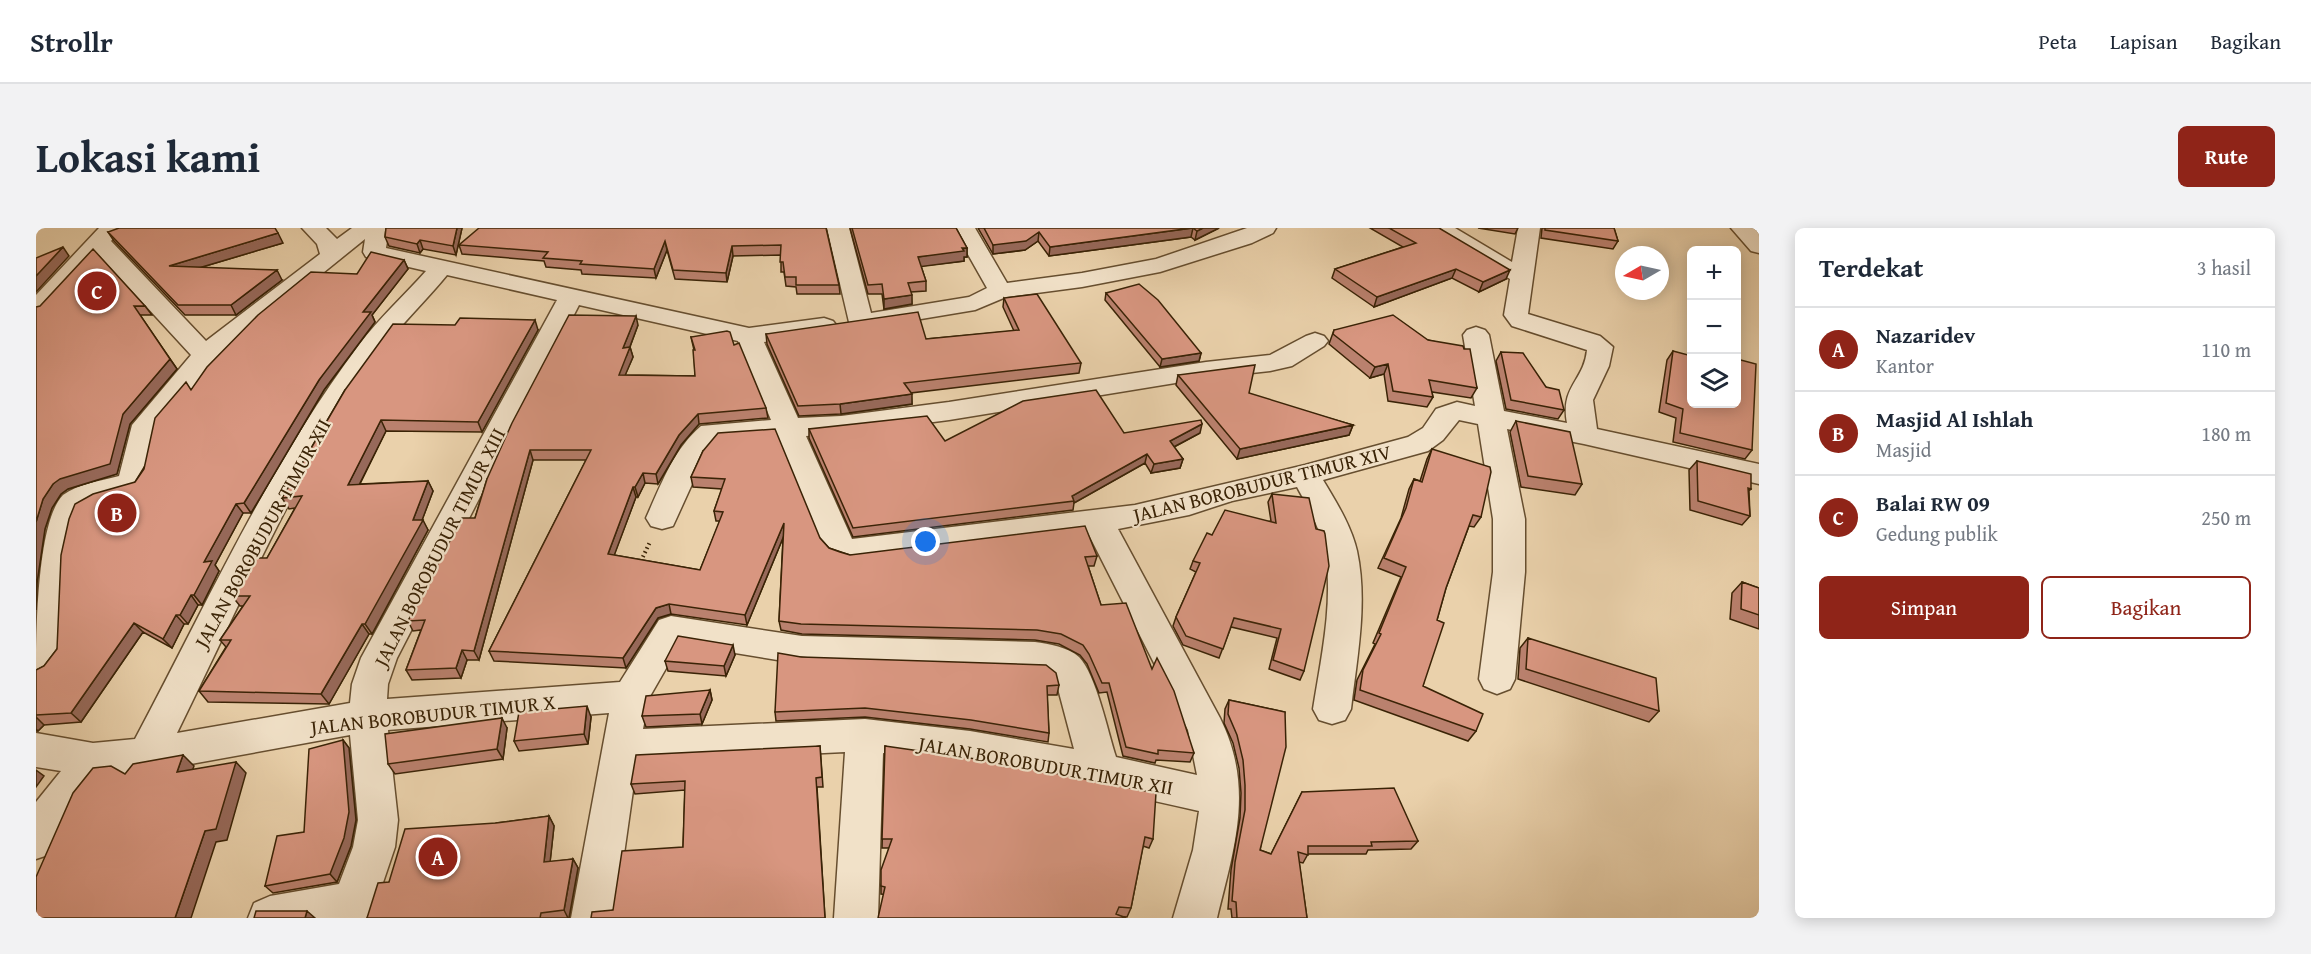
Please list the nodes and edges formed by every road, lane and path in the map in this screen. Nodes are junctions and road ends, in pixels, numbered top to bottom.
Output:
1 (314, 228) edge
2 (365, 228) edge
3 (378, 228) edge
4 (838, 228) edge
5 (964, 228) edge
6 (1265, 228) edge
7 (1439, 228) edge
8 (1505, 228) edge
9 (1742, 228) edge
10 (1222, 230) edge
11 (1529, 231) edge
12 (105, 235) edge
13 (1759, 246) edge
14 (374, 252) junction
15 (322, 264) junction
16 (442, 267) junction
17 (1521, 277) junction
18 (996, 285) junction
19 (572, 295) junction
20 (36, 309) edge
21 (861, 322) junction
22 (1476, 335) dead end
23 (749, 336) junction
24 (1315, 340) dead end
25 (205, 355) junction
26 (1492, 416) junction
27 (790, 428) junction
28 (1584, 435) junction
29 (1759, 474) edge
30 (1305, 475) junction
31 (662, 518) joint
32 (1098, 520) junction
33 (637, 569) edge
34 (36, 668) edge
35 (1497, 679) dead end
36 (631, 696) junction
37 (1332, 709) dead end
38 (367, 716) junction
39 (865, 735) junction
40 (620, 747) junction
41 (36, 750) edge
42 (147, 755) junction
43 (93, 760) junction
44 (1100, 771) junction
45 (1219, 798) junction
46 (36, 840) edge
47 (351, 911) edge
48 (270, 918) edge
49 (592, 918) edge
50 (856, 918) edge
51 (1195, 918) edge

1 - 15 street
2 - 15 street
3 - 14 street
4 - 21 street
5 - 18 street
6 - 18 street
7 - 17 street
8 - 11 street
9 - 13 street
10 - 18 street
11 - 17 street
12 - 20 street
12 - 25 street
14 - 15 street
14 - 16 street
15 - 25 street
16 - 19 street
16 - 42 street, JALAN BOROBUDUR TIMUR XII
17 - 28 street
18 - 21 street
19 - 23 street
19 - 38 street, JALAN BOROBUDUR TIMUR XIII
21 - 23 street
22 - 26 street
23 - 27 street, JALAN BOROBUDUR TIMUR XIV
24 - 27 street
25 - 34 street
26 - 28 street, JALAN BOROBUDUR TIMUR XIV
26 - 30 street, JALAN BOROBUDUR TIMUR XIV
26 - 35 street
27 - 31 street
27 - 32 street, JALAN BOROBUDUR TIMUR XIV
28 - 29 street, JALAN BOROBUDUR TIMUR XIV
30 - 32 street, JALAN BOROBUDUR TIMUR XIV
30 - 37 street
31 - 33 path
32 - 45 street
36 - 38 street, JALAN BOROBUDUR TIMUR X
36 - 40 street
36 - 44 street
38 - 42 street, JALAN BOROBUDUR TIMUR X
38 - 47 street, JALAN BOROBUDUR TIMUR XIII
39 - 40 street, JALAN BOROBUDUR TIMUR XII
39 - 44 street, JALAN BOROBUDUR TIMUR XII
39 - 50 street
40 - 49 street
41 - 43 street, JALAN BOROBUDUR TIMUR X
42 - 43 street, JALAN BOROBUDUR TIMUR X
43 - 46 street
44 - 45 street, JALAN BOROBUDUR TIMUR XII
45 - 51 street
47 - 48 street

